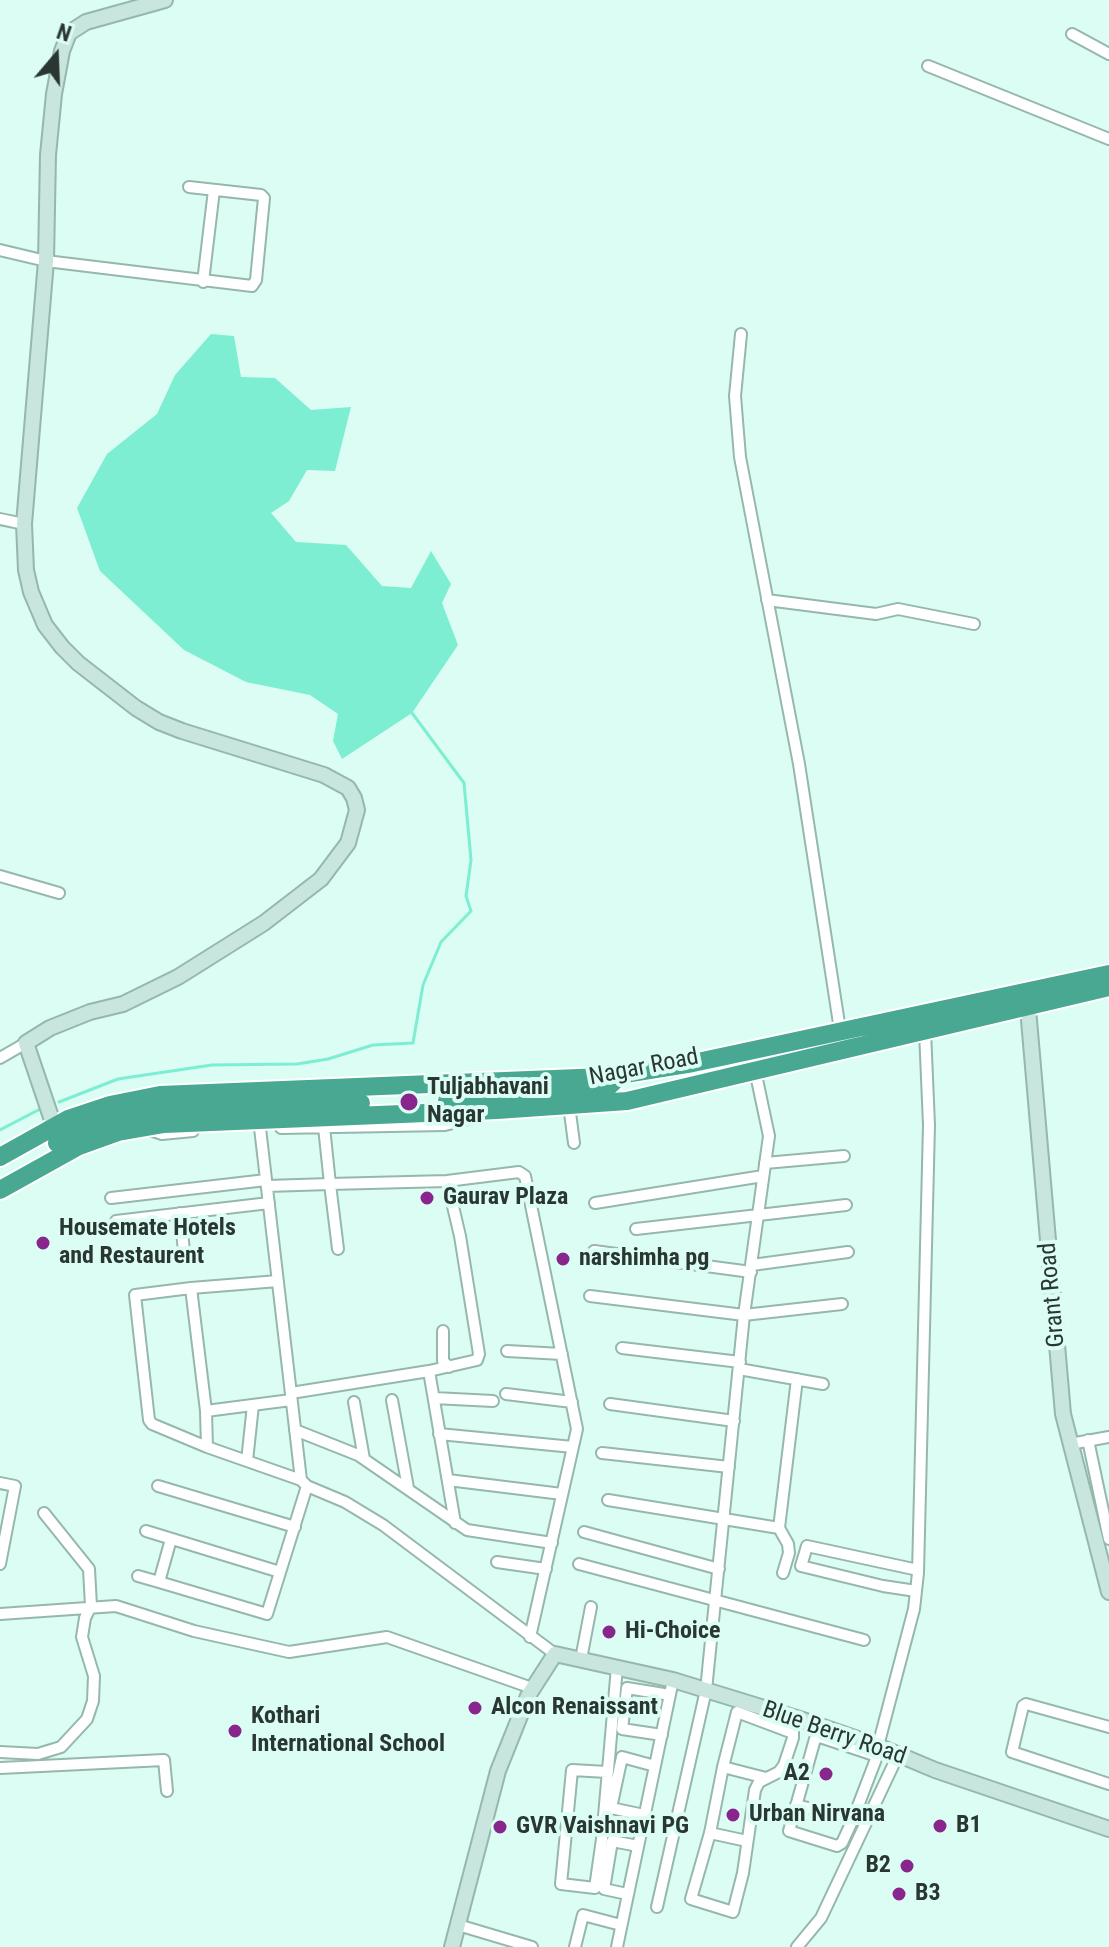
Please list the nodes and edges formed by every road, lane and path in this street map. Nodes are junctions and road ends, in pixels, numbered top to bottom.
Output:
1 (165, 0) edge
2 (1072, 34) dead end
3 (1109, 54) edge
4 (928, 66) dead end
5 (1109, 139) edge
6 (189, 187) dead end
7 (214, 190) junction
8 (0, 250) edge
9 (46, 261) junction
10 (203, 282) junction
11 (741, 334) dead end
12 (0, 519) edge
13 (24, 524) junction
14 (767, 600) junction
15 (974, 624) dead end
16 (0, 876) edge
17 (59, 893) dead end
18 (1109, 974) edge
19 (1109, 987) edge
20 (1027, 1000) junction
21 (840, 1030) junction
22 (925, 1031) junction
23 (26, 1043) junction
24 (0, 1058) edge
25 (755, 1070) junction
26 (626, 1074) junction
27 (637, 1099) junction
28 (569, 1105) junction
29 (497, 1110) junction
30 (54, 1126) junction
31 (143, 1127) junction
32 (324, 1127) junction
33 (260, 1128) junction
34 (574, 1143) dead end
35 (844, 1156) dead end
36 (765, 1163) junction
37 (4, 1167) edge
38 (763, 1176) junction
39 (447, 1181) junction
40 (266, 1183) junction
41 (330, 1184) junction
42 (0, 1190) edge
43 (111, 1198) dead end
44 (269, 1203) junction
45 (595, 1203) dead end
46 (846, 1205) dead end
47 (180, 1213) junction
48 (758, 1214) junction
49 (116, 1221) dead end
50 (636, 1229) dead end
51 (338, 1249) dead end
52 (184, 1251) dead end
53 (594, 1251) dead end
54 (848, 1252) dead end
55 (751, 1269) junction
56 (278, 1281) junction
57 (191, 1288) junction
58 (590, 1296) dead end
59 (842, 1304) dead end
60 (744, 1315) junction
61 (443, 1331) dead end
62 (622, 1348) dead end
63 (507, 1351) dead end
64 (562, 1354) junction
65 (740, 1366) junction
66 (449, 1367) junction
67 (429, 1371) junction
68 (797, 1379) junction
69 (823, 1384) dead end
70 (506, 1394) dead end
71 (291, 1397) junction
72 (434, 1398) junction
73 (392, 1400) dead end
74 (493, 1401) dead end
75 (354, 1402) dead end
76 (572, 1402) junction
77 (610, 1404) dead end
78 (253, 1405) junction
79 (206, 1411) junction
80 (734, 1421) junction
81 (295, 1430) junction
82 (439, 1434) junction
83 (1109, 1437) edge
84 (1088, 1440) junction
85 (1070, 1444) junction
86 (207, 1447) junction
87 (573, 1447) junction
88 (602, 1453) dead end
89 (364, 1459) junction
90 (247, 1461) junction
91 (729, 1467) junction
92 (448, 1480) junction
93 (0, 1483) edge
94 (304, 1483) junction
95 (158, 1486) dead end
96 (408, 1488) junction
97 (562, 1494) junction
98 (608, 1500) dead end
99 (44, 1513) dead end
100 (724, 1518) junction
101 (455, 1523) junction
102 (295, 1527) junction
103 (779, 1528) junction
104 (146, 1531) dead end
105 (584, 1532) dead end
106 (171, 1539) junction
107 (1109, 1539) edge
108 (552, 1543) junction
109 (497, 1562) dead end
110 (0, 1564) edge
111 (579, 1564) dead end
112 (546, 1569) junction
113 (719, 1569) junction
114 (918, 1570) junction
115 (280, 1572) junction
116 (783, 1573) dead end
117 (138, 1576) dead end
118 (159, 1582) junction
119 (916, 1591) junction
120 (1109, 1592) edge
121 (715, 1602) junction
122 (91, 1606) junction
123 (591, 1607) dead end
124 (0, 1614) edge
125 (530, 1637) junction
126 (864, 1640) dead end
127 (555, 1654) junction
128 (581, 1659) junction
129 (617, 1667) junction
130 (673, 1680) junction
131 (532, 1688) junction
132 (706, 1690) junction
133 (670, 1695) junction
134 (795, 1723) junction
135 (1109, 1727) edge
136 (662, 1735) junction
137 (878, 1746) junction
138 (0, 1752) edge
139 (898, 1755) junction
140 (655, 1766) junction
141 (723, 1767) junction
142 (0, 1768) edge
143 (607, 1772) junction
144 (766, 1778) junction
145 (1109, 1784) edge
146 (167, 1791) dead end
147 (796, 1805) junction
148 (644, 1815) junction
149 (853, 1819) junction
150 (866, 1823) junction
151 (1109, 1829) edge
152 (710, 1833) junction
153 (747, 1841) junction
154 (638, 1846) junction
155 (627, 1894) junction
156 (657, 1907) dead end
157 (458, 1925) junction
158 (621, 1925) junction
159 (452, 1947) edge
160 (532, 1947) edge
161 (575, 1947) edge
162 (617, 1947) edge
163 (797, 1947) edge

1 - 9 street
2 - 3 street
4 - 5 street
6 - 7 street
7 - 10 street
7 - 10 street
8 - 9 street
9 - 10 street
9 - 13 street
11 - 14 street
12 - 13 street
13 - 23 street
14 - 15 street
14 - 21 street
16 - 17 street
18 - 20 highway, Nagar Road
19 - 20 highway, Nagar Road
20 - 21 highway, Nagar Road
20 - 22 highway, Nagar Road
20 - 85 street, Grant Road
21 - 26 highway, Nagar Road
22 - 25 highway, Nagar Road
22 - 114 street
23 - 24 street
23 - 30 street
25 - 27 highway, Nagar Road
25 - 36 street
26 - 27 highway
26 - 30 highway, Nagar Road
26 - 37 highway
27 - 28 highway, Nagar Road
28 - 29 highway, Nagar Road
28 - 34 street
29 - 31 highway, Nagar Road
29 - 32 street
30 - 37 highway, Nagar Road
31 - 33 street
31 - 42 highway, Nagar Road
32 - 33 street
32 - 41 street
33 - 40 street
35 - 36 street
36 - 38 street
38 - 45 street
38 - 48 street
39 - 41 street
39 - 64 street
39 - 66 street
40 - 41 street
40 - 43 street
40 - 44 street
41 - 51 street
44 - 47 street
44 - 56 street
46 - 48 street
47 - 49 street
47 - 52 street
48 - 50 street
48 - 55 street
53 - 55 street
54 - 55 street
55 - 60 street
56 - 57 street
56 - 71 street
57 - 79 street
57 - 86 street
58 - 60 street
59 - 60 street
60 - 65 street
61 - 66 street
62 - 65 street
63 - 64 street
64 - 76 street
65 - 68 street
65 - 80 street
66 - 67 street
67 - 71 street
67 - 72 street
68 - 69 street
68 - 103 street
70 - 76 street
71 - 78 street
71 - 81 street
72 - 74 street
72 - 82 street
73 - 96 street
75 - 89 street
76 - 87 street
77 - 80 street
78 - 79 street
78 - 90 street
79 - 86 street
80 - 91 street
81 - 89 street
81 - 94 street
82 - 87 street
82 - 92 street
83 - 84 street
84 - 85 street
84 - 107 street
85 - 120 street, Grant Road
86 - 90 street
87 - 97 street
88 - 91 street
89 - 96 street
90 - 94 street
91 - 100 street
92 - 97 street
92 - 101 street
93 - 110 street
94 - 102 street
94 - 125 street
95 - 102 street
96 - 101 street
97 - 108 street
98 - 100 street
99 - 122 street
100 - 103 street
100 - 113 street
101 - 108 street
102 - 115 street
103 - 116 street
104 - 106 street
105 - 113 street
106 - 115 street
106 - 118 street
108 - 112 street
109 - 112 street
111 - 121 street
112 - 125 street
113 - 121 street
114 - 119 street
114 - 119 street
115 - 118 street
117 - 118 street
119 - 137 street
121 - 126 street
121 - 132 street
122 - 124 street
122 - 131 street
122 - 138 street
123 - 128 street
125 - 127 street
127 - 128 street, Blue Berry Road
127 - 131 street
128 - 129 street, Blue Berry Road
129 - 130 street, Blue Berry Road
129 - 143 street
130 - 132 street, Blue Berry Road
130 - 133 street
131 - 157 street
132 - 134 street, Blue Berry Road
132 - 156 street
133 - 136 street
133 - 136 street
134 - 137 street, Blue Berry Road
134 - 141 street
134 - 144 street
135 - 145 street
136 - 140 street
137 - 139 street, Blue Berry Road
139 - 150 street
139 - 151 street, Blue Berry Road
140 - 148 street
140 - 148 street
141 - 144 street
141 - 152 street
142 - 146 street
143 - 143 street
144 - 153 street
147 - 149 street
147 - 149 street
147 - 149 street
148 - 154 street
149 - 150 street
150 - 163 street
152 - 153 street
152 - 153 street
154 - 155 street
154 - 155 street
155 - 158 street
157 - 159 street
157 - 160 street
158 - 161 street
158 - 162 street

